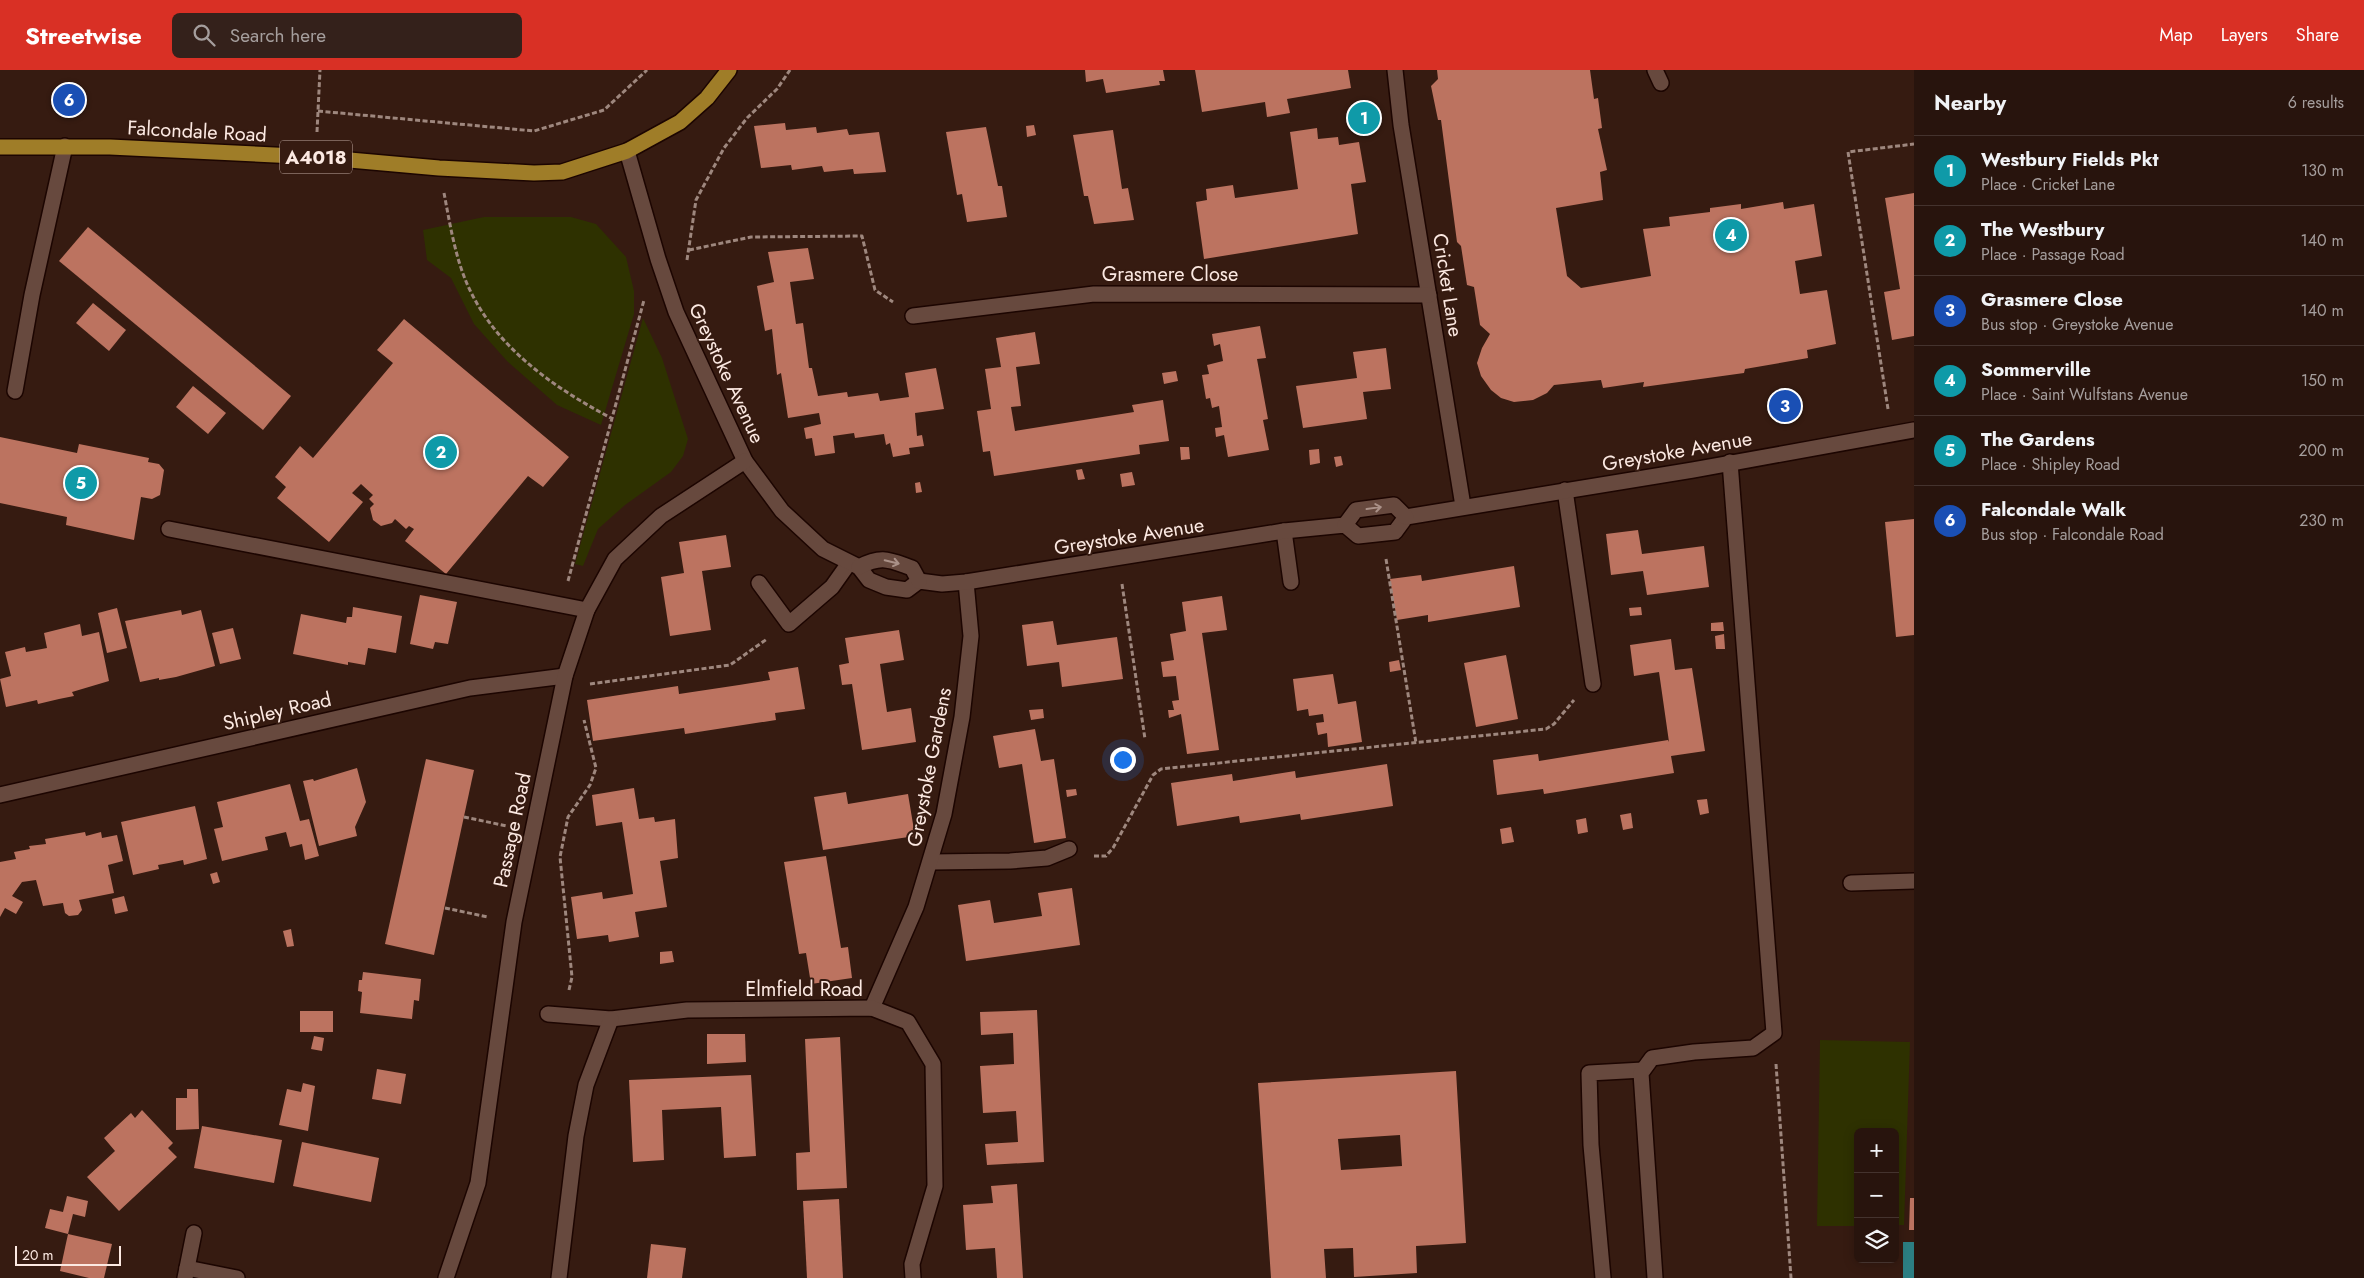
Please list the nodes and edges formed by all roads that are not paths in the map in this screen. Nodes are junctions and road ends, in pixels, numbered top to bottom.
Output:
1 (729, 70) edge
2 (1395, 70) edge
3 (64, 146) junction
4 (0, 147) edge
5 (627, 150) junction
6 (1429, 295) junction
7 (913, 316) road end
8 (15, 391) dead end
9 (1914, 430) edge
10 (746, 461) junction
11 (1730, 462) junction
12 (1565, 490) junction
13 (1463, 506) junction
14 (1406, 517) junction
15 (1345, 525) junction
16 (169, 529) dead end
17 (1284, 531) junction
18 (854, 565) junction
19 (919, 581) junction
20 (759, 582) dead end
21 (966, 582) junction
22 (1291, 582) dead end
23 (587, 610) junction
24 (568, 683) junction
25 (1593, 684) road end
26 (0, 795) edge
27 (1069, 849) dead end
28 (931, 862) junction
29 (1914, 882) edge
30 (1851, 883) dead end
31 (872, 1008) junction
32 (556, 1014) road end
33 (611, 1019) junction
34 (1643, 1070) junction
35 (194, 1233) dead end
36 (186, 1273) edge
37 (237, 1278) edge
38 (446, 1278) edge
39 (559, 1278) edge
40 (913, 1278) edge
41 (1603, 1278) edge
42 (1655, 1278) edge

1 - 5 main road, A4018
2 - 6 street, Cricket Lane
3 - 4 main road, Falcondale Road / A4018
3 - 5 main road, Falcondale Road / A4018
3 - 8 street
5 - 10 street, Greystoke Avenue
6 - 7 street, Grasmere Close
6 - 13 street, Cricket Lane
9 - 11 street, Greystoke Avenue
10 - 18 street, Greystoke Avenue
10 - 23 street, Passage Road
11 - 12 street, Greystoke Avenue
11 - 34 street
12 - 13 street, Greystoke Avenue
12 - 25 street
13 - 14 street, Greystoke Avenue
14 - 15 street
15 -> 14 street
15 - 17 street, Greystoke Avenue
16 - 23 street
17 - 21 street, Greystoke Avenue
17 - 22 street
18 -> 19 street
18 - 19 street, Greystoke Avenue
18 - 20 street
19 - 21 street, Greystoke Avenue
21 - 28 street, Greystoke Gardens
23 - 24 street, Passage Road
24 - 26 street, Shipley Road
24 - 38 street, Passage Road
27 - 28 street
28 - 31 street, Greystoke Gardens
29 - 30 street
31 - 33 street, Elmfield Road
31 - 40 street, Elmfield Road
32 - 33 street, Elmfield Road
33 - 39 street
34 - 41 street
34 - 42 street
35 - 36 street
36 - 37 street

